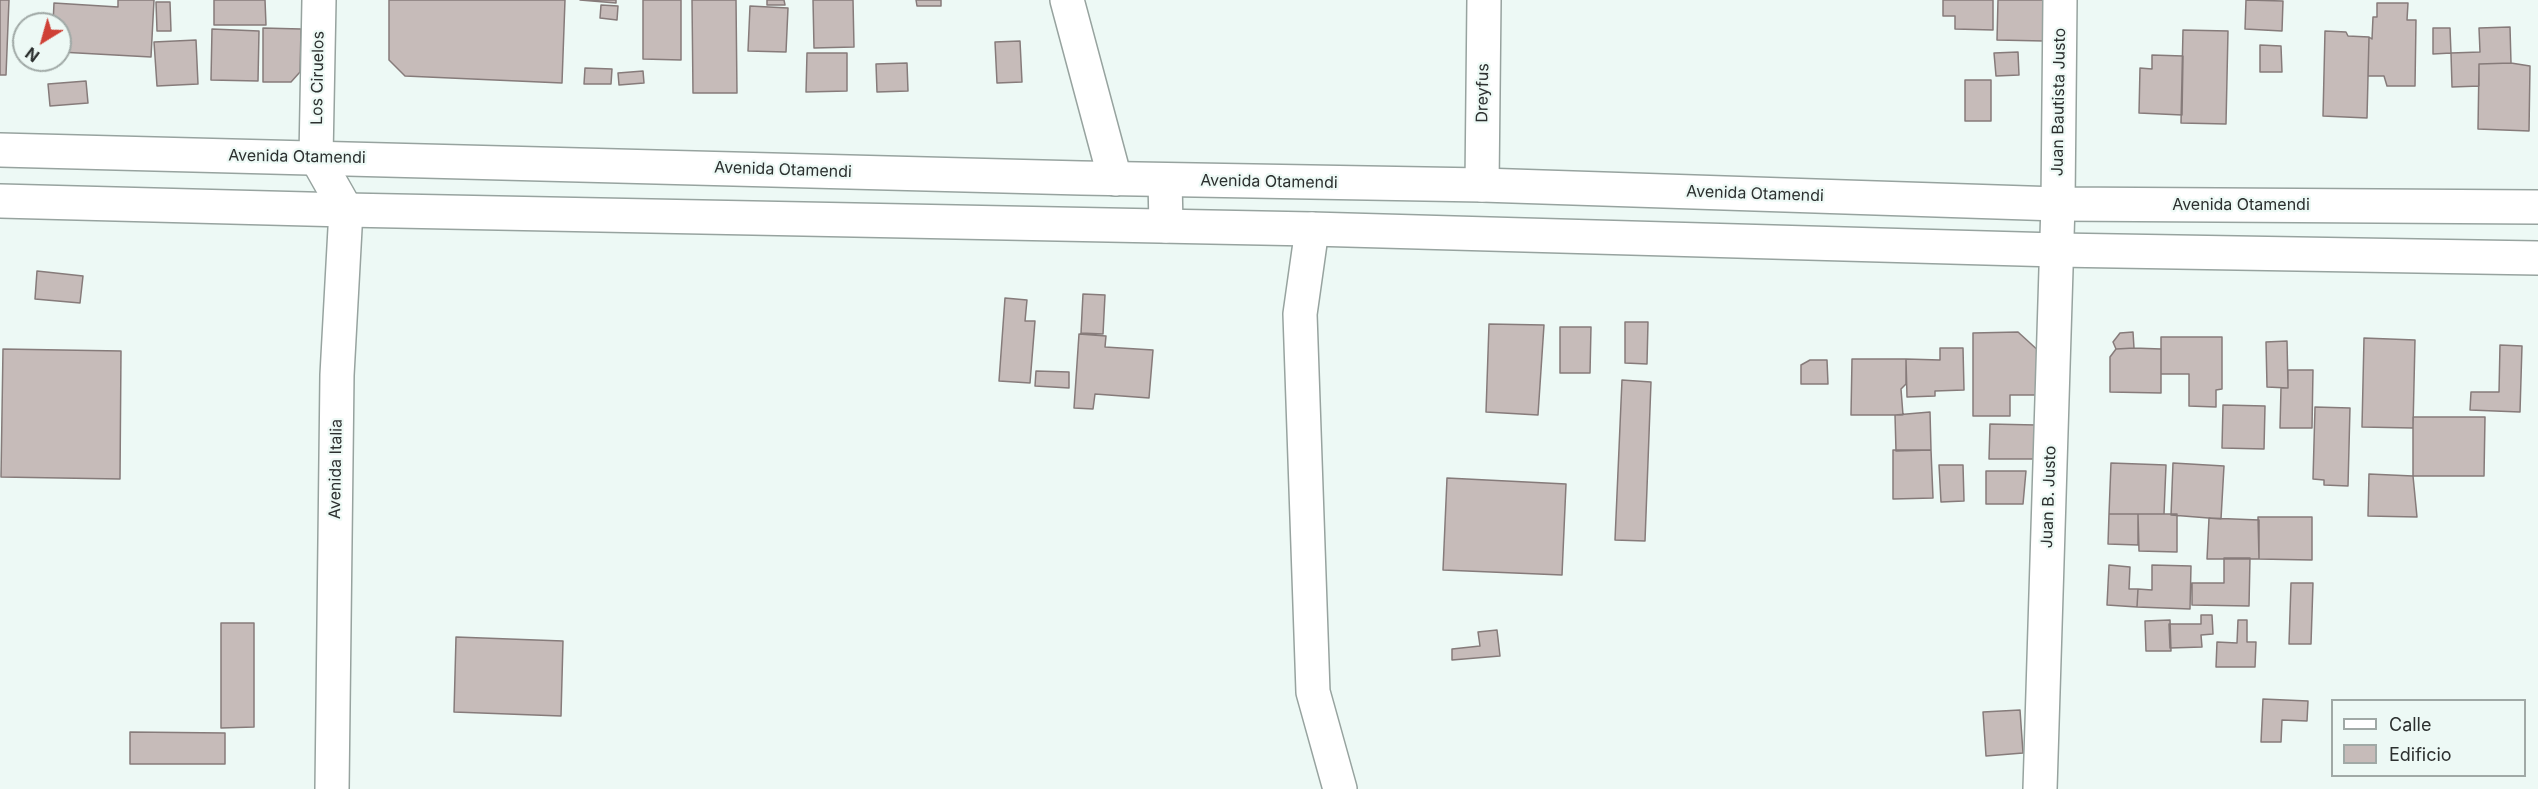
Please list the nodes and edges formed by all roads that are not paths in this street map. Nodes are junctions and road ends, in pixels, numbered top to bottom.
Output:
1 (319, 0) edge
2 (1066, 0) edge
3 (1484, 0) edge
4 (2060, 0) edge
5 (0, 150) edge
6 (316, 157) junction
7 (1081, 178) junction
8 (1115, 179) junction
9 (1165, 180) junction
10 (1482, 185) junction
11 (0, 201) edge
12 (2058, 204) junction
13 (2538, 207) edge
14 (346, 210) junction
15 (1083, 225) junction
16 (1166, 226) junction
17 (1312, 229) junction
18 (2057, 250) junction
19 (2538, 258) edge
20 (332, 789) edge
21 (1340, 789) edge
22 (2040, 789) edge

1 - 6 main road, Los Ciruelos
2 - 8 main road
3 - 10 main road, Dreyfus
4 - 12 main road, Juan Bautista Justo
5 - 6 main road, Avenida Otamendi
6 - 7 main road, Avenida Otamendi
6 - 14 main road
7 - 8 main road, Avenida Otamendi
7 - 15 main road
8 - 9 main road, Avenida Otamendi
9 - 10 main road, Avenida Otamendi
9 - 16 main road
10 - 12 main road, Avenida Otamendi
11 - 14 main road
12 - 13 main road, Avenida Otamendi
12 - 18 main road, Juan B. Justo
14 - 15 main road
14 - 20 main road, Avenida Italia
15 - 16 main road
16 - 17 main road
17 - 18 main road
17 - 21 main road
18 - 19 main road
18 - 22 main road, Juan B. Justo

